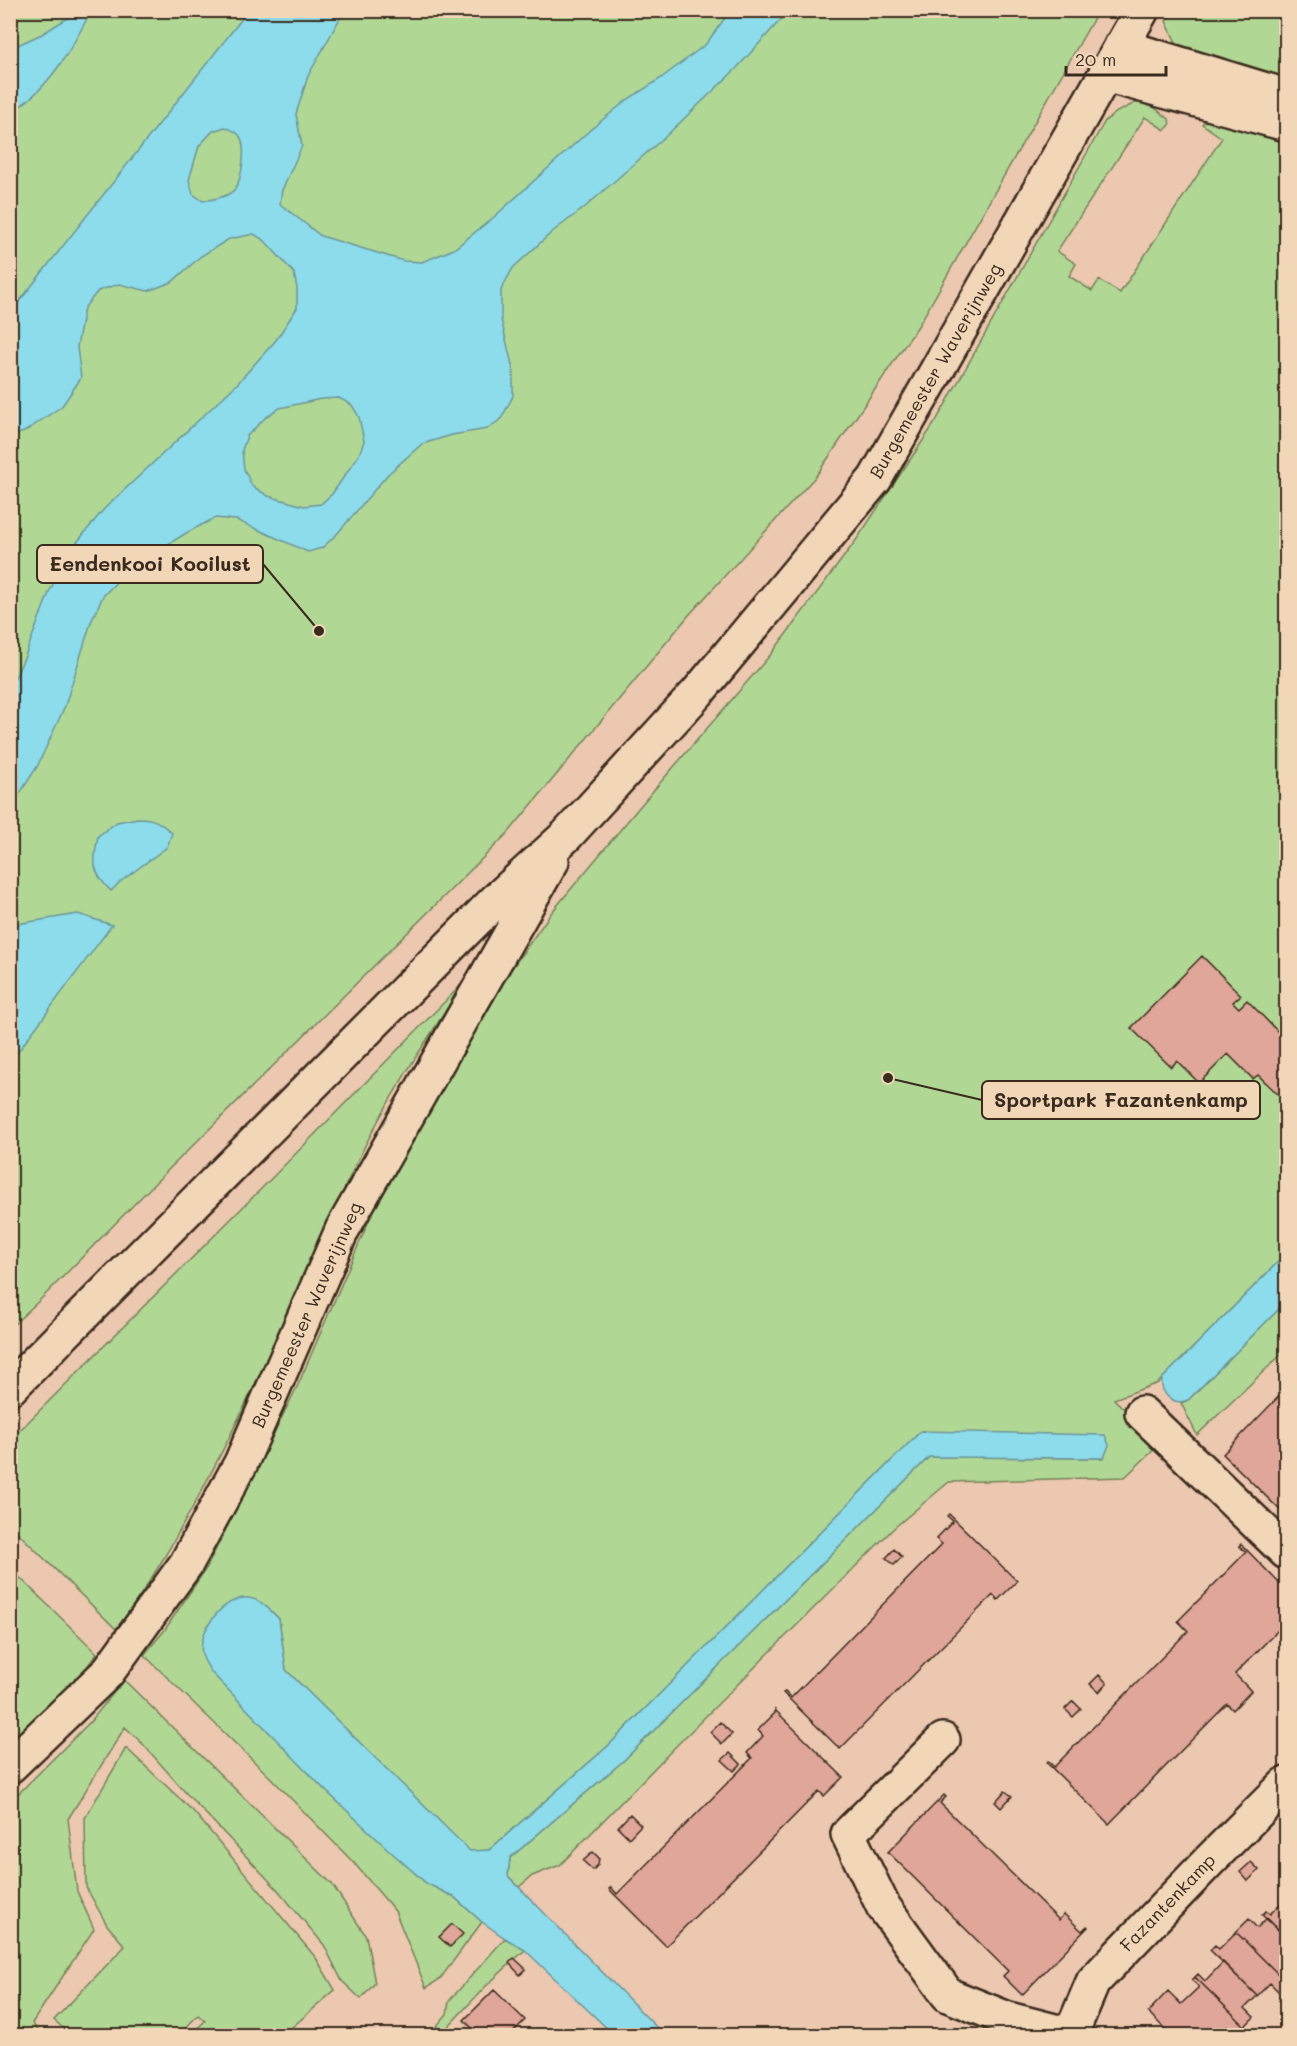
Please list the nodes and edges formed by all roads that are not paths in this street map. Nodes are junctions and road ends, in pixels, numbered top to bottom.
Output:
1 (1142, 10) edge
2 (1121, 46) junction
3 (1105, 75) junction
4 (1287, 96) edge
5 (1287, 124) edge
6 (566, 836) junction
7 (10, 1388) edge
8 (1142, 1413) dead end
9 (1287, 1552) edge
10 (943, 1740) dead end
11 (10, 1766) edge
12 (1287, 1784) edge
13 (1070, 2035) edge

1 - 2 street, Burgemeester Waverijnweg
2 - 3 street, Burgemeester Waverijnweg
2 - 4 street
3 - 5 street
3 - 6 street, Burgemeester Waverijnweg
6 - 7 street, Burgemeester Waverijnweg
6 - 11 street, Burgemeester Waverijnweg
8 - 9 street
10 - 13 street, Fazantenkamp
12 - 13 street, Fazantenkamp

